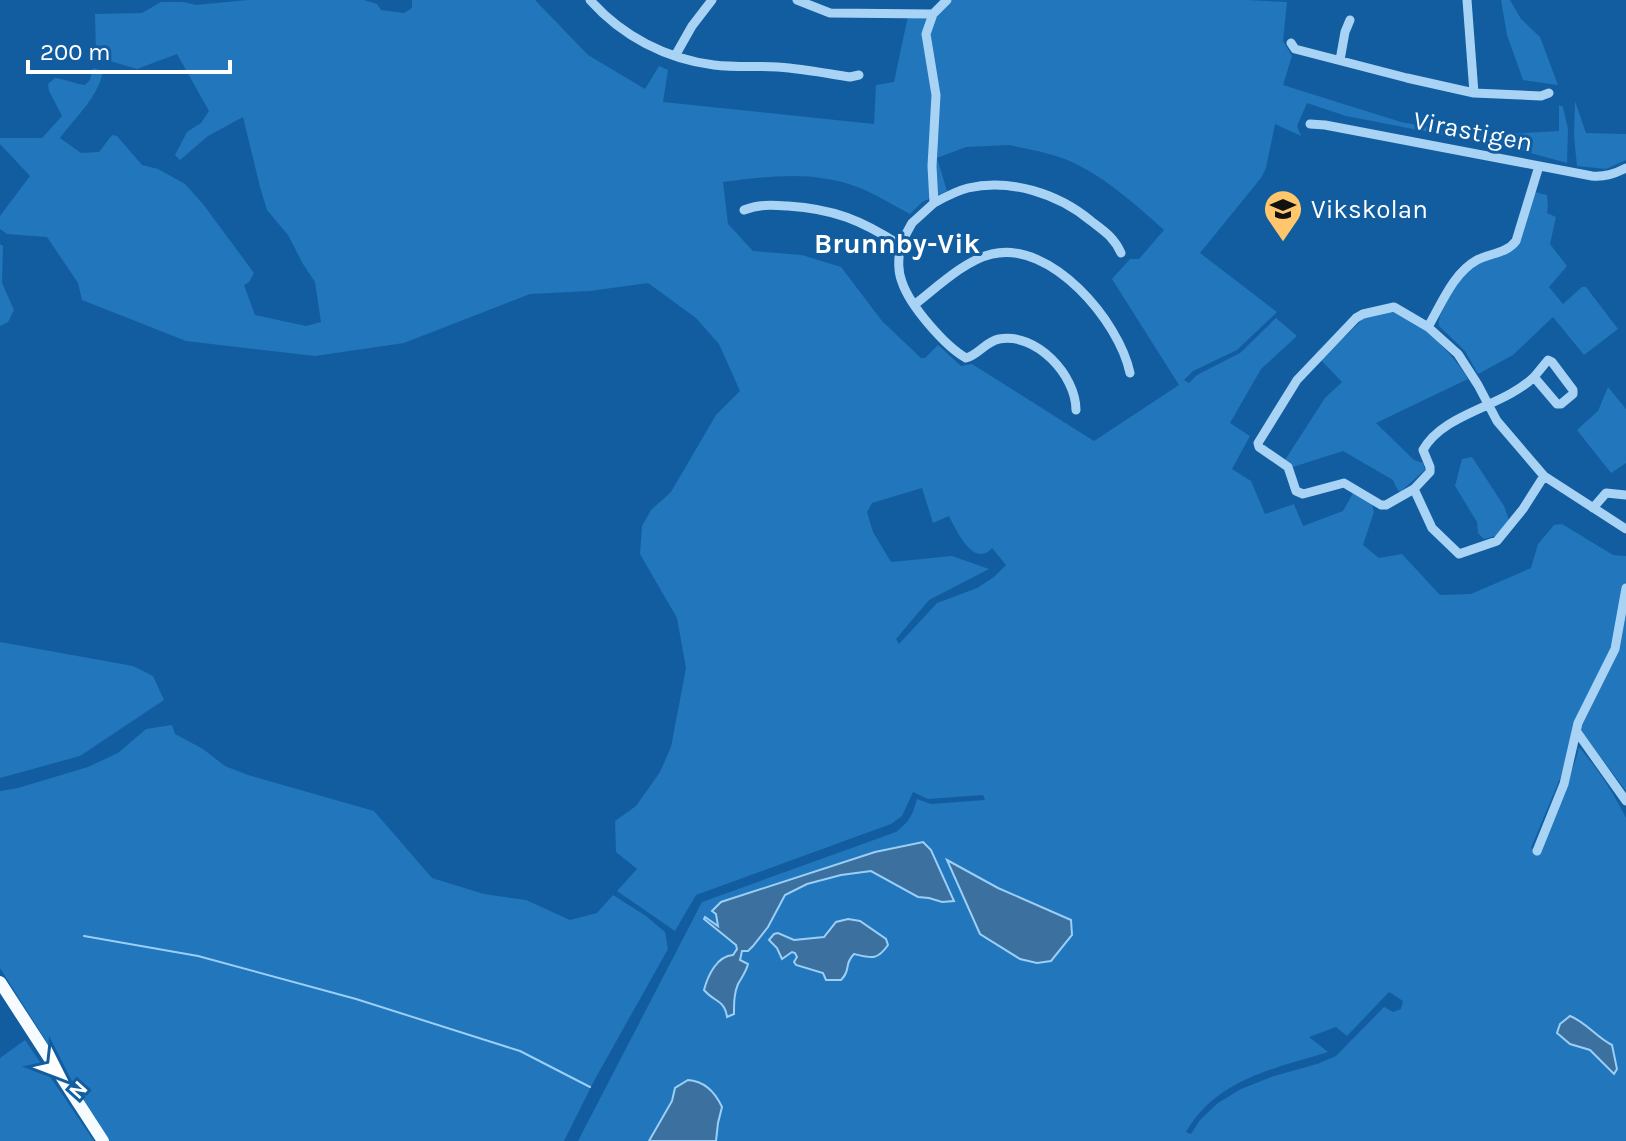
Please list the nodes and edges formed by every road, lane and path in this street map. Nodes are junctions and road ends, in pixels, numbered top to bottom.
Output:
1 (590, 0) edge
2 (711, 0) edge
3 (797, 0) edge
4 (947, 0) edge
5 (1467, 0) edge
6 (933, 14) junction
7 (1350, 20) dead end
8 (1291, 43) dead end
9 (675, 56) junction
10 (1340, 60) junction
11 (859, 75) dead end
12 (1474, 93) junction
13 (1549, 93) dead end
14 (1310, 124) dead end
15 (1539, 166) junction
16 (1626, 168) edge
17 (934, 203) junction
18 (744, 210) dead end
19 (900, 245) junction
20 (1121, 253) dead end
21 (914, 305) junction
22 (1428, 327) junction
23 (1130, 373) dead end
24 (1534, 377) junction
25 (1490, 405) junction
26 (1076, 410) dead end
27 (1544, 476) junction
28 (1414, 489) junction
29 (1626, 495) edge
30 (1593, 508) junction
31 (1626, 529) edge
32 (1626, 588) edge
33 (1577, 732) junction
34 (1626, 801) edge
35 (1537, 851) dead end
36 (0, 982) edge
37 (103, 1141) edge

1 - 9 street
2 - 9 street
3 - 6 street
4 - 6 street
5 - 12 street
6 - 17 street
7 - 10 street
8 - 10 street
9 - 11 street
10 - 12 street
12 - 13 street
14 - 15 street, Virastigen
15 - 16 street, Virastigen
15 - 22 street
17 - 19 street
17 - 20 street
18 - 19 street
19 - 21 street
21 - 23 street
21 - 26 street
22 - 25 street
22 - 28 street
24 - 24 street
24 - 25 street
25 - 27 street
25 - 28 street
27 - 28 street
27 - 30 street
29 - 30 street
30 - 31 street
32 - 33 street
33 - 34 street
33 - 35 street
36 - 37 main road

